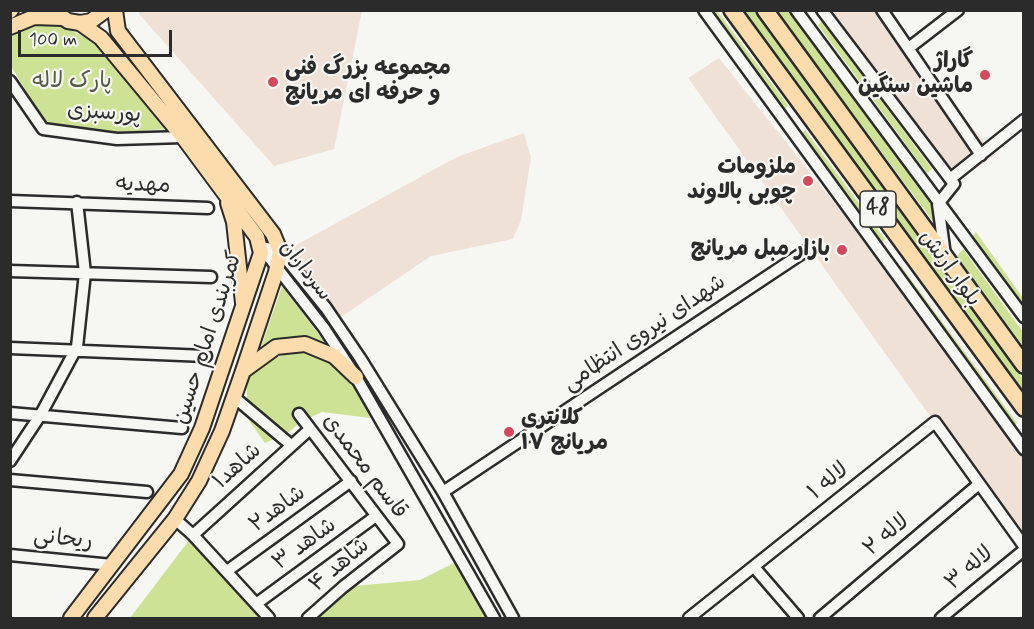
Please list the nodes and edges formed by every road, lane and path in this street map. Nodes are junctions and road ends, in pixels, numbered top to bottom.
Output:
1 (106, 10) edge
2 (115, 10) edge
3 (704, 10) edge
4 (732, 10) edge
5 (765, 10) edge
6 (796, 10) edge
7 (822, 10) edge
8 (882, 10) edge
9 (958, 10) edge
10 (57, 14) edge
11 (80, 23) junction
12 (10, 27) edge
13 (910, 47) junction
14 (10, 81) edge
15 (1023, 120) edge
16 (183, 137) junction
17 (981, 154) junction
18 (950, 179) junction
19 (222, 187) junction
20 (10, 201) edge
21 (76, 202) junction
22 (938, 204) junction
23 (208, 208) dead end
24 (261, 247) junction
25 (810, 248) dead end
26 (280, 251) junction
27 (945, 258) junction
28 (277, 268) junction
29 (10, 271) edge
30 (85, 273) junction
31 (211, 277) dead end
32 (243, 311) junction
33 (1023, 317) edge
34 (10, 348) edge
35 (73, 351) junction
36 (206, 356) dead end
37 (1023, 365) edge
38 (243, 371) junction
39 (356, 377) junction
40 (234, 397) junction
41 (1023, 408) edge
42 (10, 413) edge
43 (41, 414) junction
44 (299, 414) dead end
45 (182, 428) dead end
46 (310, 429) junction
47 (291, 445) junction
48 (1023, 449) edge
49 (10, 461) edge
50 (10, 480) edge
51 (351, 481) junction
52 (979, 484) junction
53 (147, 492) dead end
54 (443, 492) junction
55 (376, 516) junction
56 (175, 519) junction
57 (193, 535) junction
58 (398, 544) joint
59 (1023, 548) edge
60 (10, 555) edge
61 (112, 565) junction
62 (754, 567) junction
63 (227, 571) junction
64 (256, 604) junction
65 (71, 618) edge
66 (95, 618) edge
67 (269, 618) edge
68 (308, 618) edge
69 (494, 618) edge
70 (513, 618) edge
71 (690, 618) edge
72 (798, 618) edge
73 (820, 618) edge
74 (941, 618) edge

1 - 11 main road
2 - 26 main road, کمربندی امام حسین
3 - 48 street
4 - 41 highway, بلوار ارتش / 48
5 - 27 highway, بلوار ارتش / 48
6 - 22 street
7 - 18 street
8 - 13 street
9 - 13 street
10 - 11 main road
10 - 12 main road
11 - 16 main road, کمربندی امام حسین
13 - 17 street
14 - 16 street, پورسبزی
15 - 17 street
16 - 19 main road, کمربندی امام حسین
17 - 18 street
18 - 22 street
19 - 24 main road, کمربندی امام حسین
19 - 32 main road
20 - 21 street, مهدیه
21 - 23 street, مهدیه
21 - 30 street
22 - 27 street
22 - 33 street
24 - 26 street, سرداران
24 - 28 street, سرداران
24 - 32 main road, کمربندی امام حسین
25 - 54 street, شهدای نیروی انتظامی
26 - 28 main road, کمربندی امام حسین
26 - 54 street, سرداران
27 - 37 highway, بلوار ارتش / 48
28 - 38 main road, کمربندی امام حسین
28 - 39 street, سرداران
29 - 30 street
30 - 31 street
30 - 35 street
32 - 61 main road, کمربندی امام حسین
34 - 35 street
35 - 36 street
35 - 43 street
38 - 39 main road
38 - 40 main road, کمربندی امام حسین
39 - 69 street, سرداران
40 - 47 street
40 - 56 main road, کمربندی امام حسین
42 - 43 street
43 - 45 street
43 - 49 street
44 - 46 street, قاسم محمدی
46 - 47 street, شاهد۱
46 - 51 street, قاسم محمدی
47 - 57 street, شاهد۱
50 - 53 street
51 - 55 street, قاسم محمدی
51 - 63 street, شاهد۲
52 - 59 street
52 - 62 street, لاله ۱
52 - 73 street, لاله ۲
54 - 70 street, سرداران
55 - 58 street, قاسم محمدی
55 - 64 street, شاهد ۳
56 - 57 street
56 - 66 main road, کمربندی امام حسین
57 - 63 street
58 - 68 street, شاهد ۴
59 - 74 street, لاله ۳
60 - 61 street, ریحانی
61 - 65 main road, کمربندی امام حسین
62 - 71 street, لاله ۱
62 - 72 street
63 - 64 street
64 - 67 street

